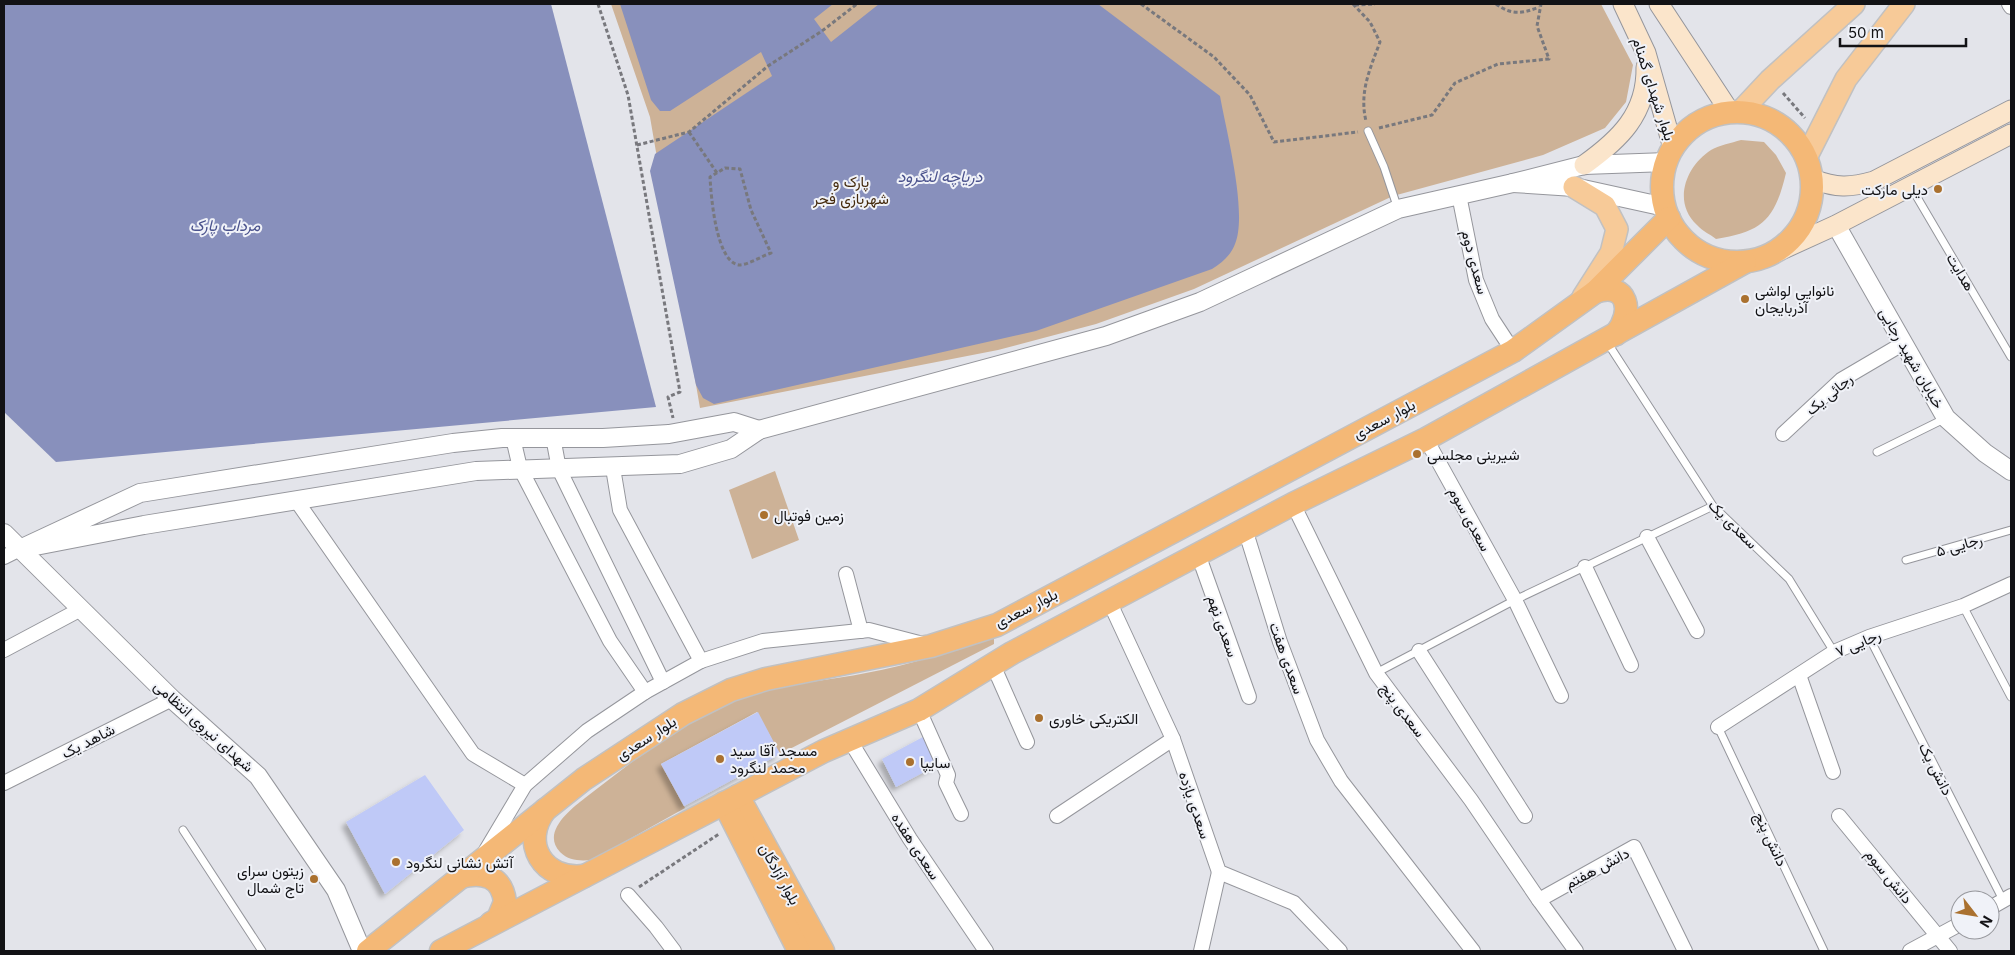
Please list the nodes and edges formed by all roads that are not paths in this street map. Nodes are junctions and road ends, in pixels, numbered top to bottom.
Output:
1 (1623, 4) edge
2 (1660, 4) edge
3 (1854, 4) edge
4 (1904, 4) edge
5 (2009, 4) edge
6 (2011, 7) edge
7 (1646, 54) junction
8 (2011, 110) edge
9 (1736, 112) junction
10 (1368, 131) road end
11 (2011, 134) edge
12 (1670, 155) junction
13 (1807, 156) junction
14 (1584, 165) junction
15 (1812, 179) junction
16 (1512, 183) junction
17 (1574, 187) junction
18 (1910, 187) junction
19 (1459, 195) junction
20 (1398, 209) junction
21 (1667, 212) junction
22 (1836, 225) junction
23 (1768, 256) junction
24 (1745, 262) junction
25 (1586, 298) junction
26 (1611, 337) junction
27 (1904, 343) junction
28 (1513, 351) junction
29 (2011, 357) edge
30 (1946, 418) junction
31 (759, 430) junction
32 (1783, 434) dead end
33 (553, 437) junction
34 (512, 438) junction
35 (1426, 439) junction
36 (1877, 452) dead end
37 (520, 468) junction
38 (613, 468) junction
39 (559, 469) junction
40 (2011, 471) edge
41 (296, 500) junction
42 (1293, 504) junction
43 (1713, 506) junction
44 (1245, 529) junction
45 (2011, 530) edge
46 (4, 533) edge
47 (1647, 538) junction
48 (20, 548) junction
49 (1198, 554) junction
50 (4, 557) edge
51 (1906, 560) dead end
52 (1585, 567) junction
53 (846, 574) dead end
54 (2011, 584) edge
55 (1515, 600) junction
56 (1110, 603) junction
57 (1963, 606) junction
58 (81, 609) junction
59 (861, 630) junction
60 (1697, 631) dead end
61 (1869, 637) junction
62 (931, 646) junction
63 (4, 650) edge
64 (1419, 651) junction
65 (1834, 652) junction
66 (701, 661) junction
67 (993, 664) junction
68 (1631, 665) dead end
69 (1376, 673) junction
70 (1798, 675) junction
71 (663, 682) junction
72 (645, 692) junction
73 (1561, 696) dead end
74 (1248, 697) dead end
75 (2011, 697) edge
76 (172, 699) junction
77 (919, 710) junction
78 (1718, 727) joint
79 (848, 739) junction
80 (1173, 739) junction
81 (1027, 742) dead end
82 (1833, 772) dead end
83 (4, 783) edge
84 (524, 785) junction
85 (731, 800) junction
86 (545, 810) junction
87 (961, 814) dead end
88 (1057, 816) dead end
89 (1525, 816) dead end
90 (1840, 816) dead end
91 (182, 830) dead end
92 (478, 862) junction
93 (1219, 872) junction
94 (584, 876) junction
95 (460, 877) junction
96 (628, 895) road end
97 (2007, 898) edge
98 (1539, 900) junction
99 (490, 924) junction
100 (1950, 930) edge
101 (1938, 937) junction
102 (1333, 949) edge
103 (262, 951) edge
104 (362, 951) edge
105 (368, 951) edge
106 (441, 951) edge
107 (674, 951) edge
108 (799, 951) edge
109 (823, 951) edge
110 (986, 951) edge
111 (1201, 951) edge
112 (1473, 951) edge
113 (1576, 951) edge
114 (1684, 951) edge
115 (1824, 951) edge
116 (1910, 951) edge
117 (1950, 951) edge

1 - 7 main road, بلوار شهدای گمنام
2 - 9 main road
3 - 9 main road
4 - 13 main road
5 - 6 street
7 - 12 main road, بلوار شهدای گمنام
7 - 14 main road
8 - 15 main road
9 - 12 highway
9 - 13 highway
10 - 20 lane
11 - 18 main road
12 - 14 street
12 - 21 highway
13 - 15 highway
14 - 16 street
15 - 23 highway
16 - 17 street
16 - 19 street
17 - 21 street
17 - 25 main road
18 - 22 main road
18 - 29 lane, هدایت
19 - 20 street
19 - 28 street, سعدی دوم
20 - 31 street
21 - 24 highway
21 - 25 highway, بلوار سعدی
22 - 23 main road
22 - 27 street, خیابان شهید رجایی
23 - 24 highway
24 - 26 highway
25 - 26 highway
25 - 28 highway, بلوار سعدی
26 - 35 highway
26 - 43 lane, سعدی یک
27 - 30 street, خیابان شهید رجایی
27 - 32 street, رجائی یک
28 - 62 highway, بلوار سعدی
30 - 36 lane
30 - 40 street, خیابان شهید رجایی
31 - 33 street
31 - 38 street
33 - 34 street
33 - 39 street
34 - 37 street
34 - 48 street
35 - 42 highway
35 - 55 street, سعدی سوم
37 - 39 street
37 - 41 street
37 - 72 street
38 - 39 street
38 - 66 street
39 - 71 street
41 - 48 street
41 - 84 street
42 - 44 highway
42 - 69 street, سعدی پنج
43 - 47 lane
43 - 65 lane, سعدی یک
44 - 49 highway
44 - 112 street, سعدی هفت
45 - 51 lane, رجایی ۵
46 - 48 street, شهدای نیروی انتظامی
47 - 52 lane
47 - 60 street
48 - 50 street
48 - 58 street, شهدای نیروی انتظامی
49 - 56 highway
49 - 74 street, سعدی نهم
52 - 55 lane
52 - 68 street
53 - 59 street
54 - 57 street, رجایی ۷
55 - 64 lane
55 - 73 street, سعدی سوم
56 - 67 highway
56 - 80 street, سعدی یازده
57 - 61 street, رجایی ۷
57 - 75 lane
58 - 63 street
58 - 76 street, شهدای نیروی انتظامی
59 - 62 street
59 - 66 street
61 - 65 street, رجایی ۷
61 - 97 lane, دانش یک
62 - 86 highway, بلوار سعدی
64 - 69 lane
64 - 89 street
65 - 70 street, رجایی ۷
66 - 71 street
67 - 77 highway
67 - 81 street
69 - 98 street, سعدی پنج
70 - 78 street, رجایی ۷
70 - 82 street
71 - 72 street
72 - 84 street
76 - 83 street, شاهد یک
76 - 104 street, شهدای نیروی انتظامی
77 - 79 highway
77 - 87 street
78 - 115 lane, دانش پنج
79 - 85 highway
79 - 110 street, سعدی هفده
80 - 88 street
80 - 93 street, سعدی یازده
84 - 92 street
85 - 94 highway
85 - 108 highway, بلوار آزادگان
85 - 109 highway, بلوار آزادگان
86 - 92 highway, بلوار سعدی
86 - 94 highway
90 - 101 street, دانش سوم
91 - 103 lane
92 - 95 highway, بلوار سعدی
93 - 102 street
93 - 111 street
94 - 99 highway
95 - 99 highway
95 - 105 highway, بلوار سعدی
96 - 107 street
98 - 113 street, سعدی پنج
98 - 114 street, دانش هفتم
99 - 106 highway
100 - 101 street
101 - 116 street
101 - 117 street, دانش سوم

